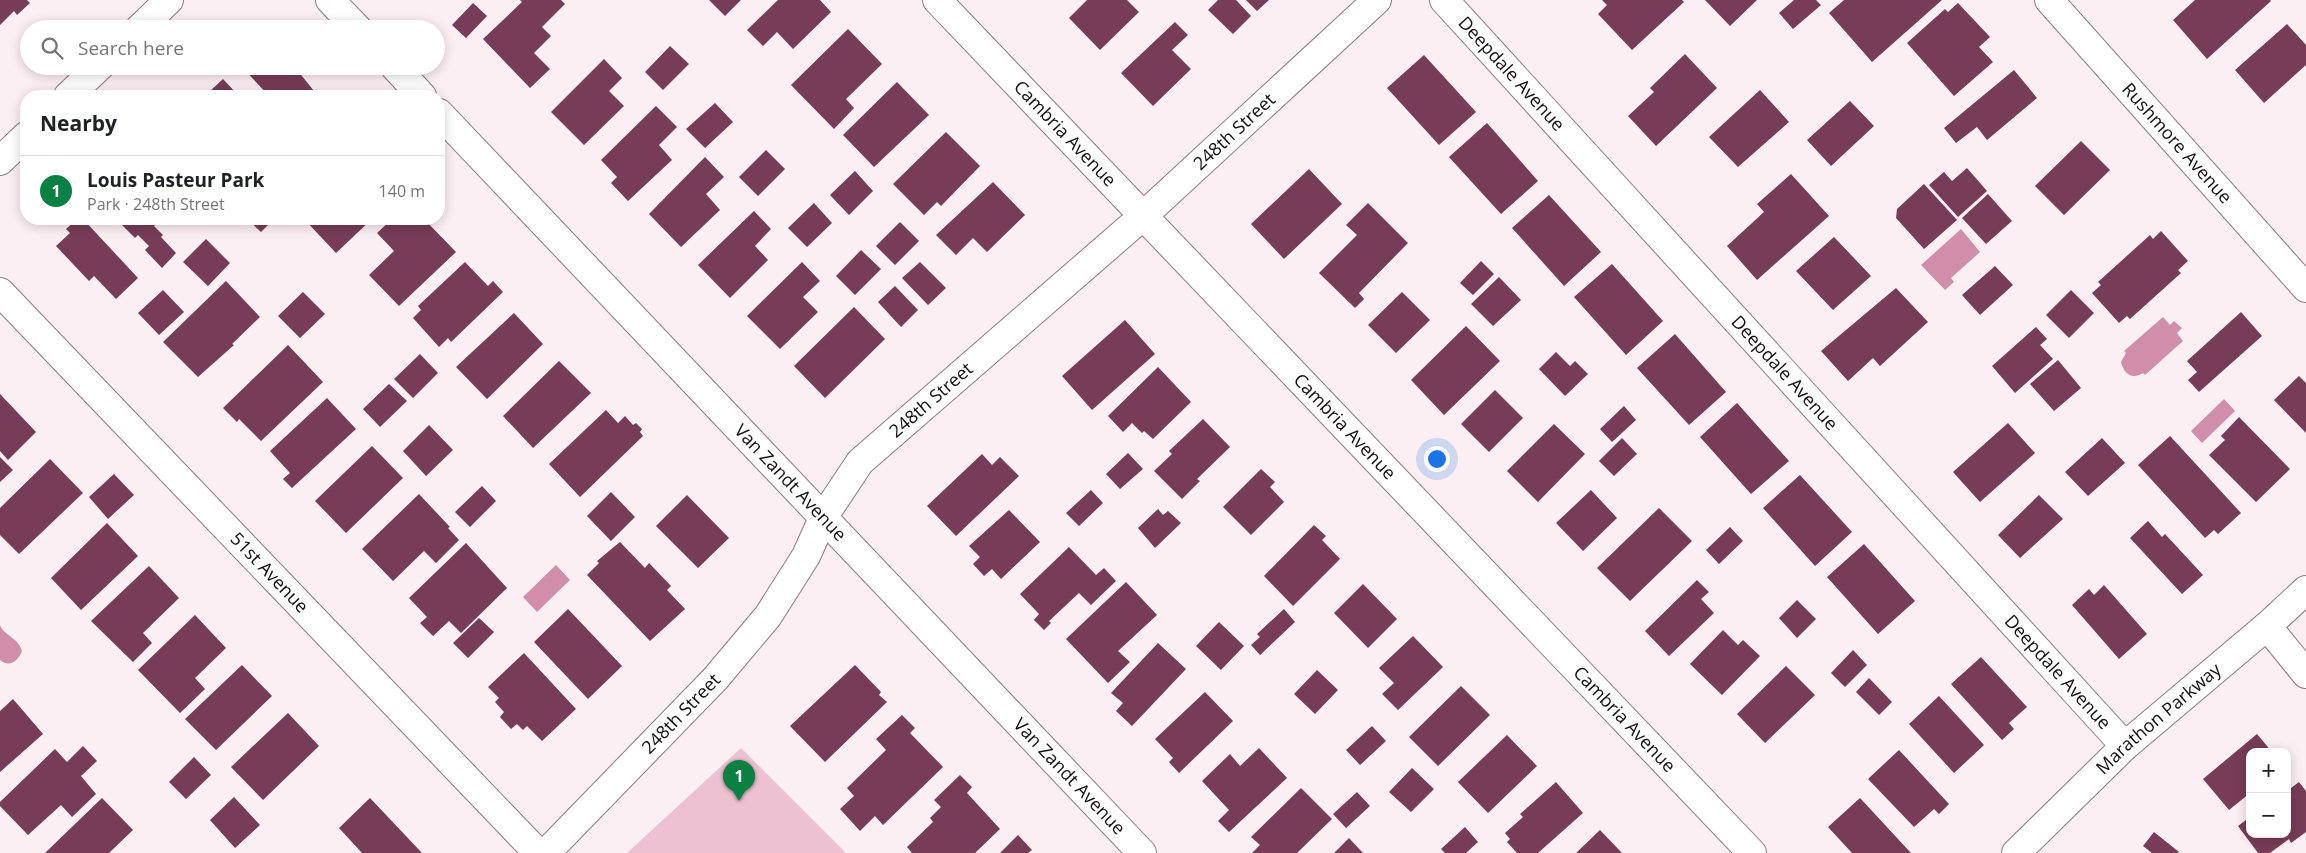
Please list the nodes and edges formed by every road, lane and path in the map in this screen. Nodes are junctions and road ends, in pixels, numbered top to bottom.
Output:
1 (169, 0) edge
2 (330, 0) edge
3 (938, 0) edge
4 (1377, 0) edge
5 (1444, 0) edge
6 (2049, 0) edge
7 (148, 20) edge
8 (349, 20) edge
9 (90, 75) edge
10 (402, 75) edge
11 (74, 90) edge
12 (416, 90) edge
13 (445, 120) edge
14 (20, 142) edge
15 (0, 161) edge
16 (1143, 216) junction
17 (2306, 288) edge
18 (0, 292) edge
19 (824, 516) junction
20 (2306, 590) edge
21 (2267, 626) junction
22 (2306, 674) edge
23 (2125, 746) junction
24 (538, 853) edge
25 (546, 853) edge
26 (1142, 853) edge
27 (1752, 853) edge
28 (2016, 853) edge

1 - 7 street
2 - 8 street
3 - 16 street, Cambria Avenue
4 - 16 street, 248th Street
5 - 23 street, Deepdale Avenue
6 - 17 street, Rushmore Avenue
9 - 11 street
10 - 12 street
13 - 19 street, Van Zandt Avenue
14 - 15 street
16 - 19 street, 248th Street
16 - 27 street, Cambria Avenue
18 - 24 street, 51st Avenue
19 - 25 street, 248th Street
19 - 26 street, Van Zandt Avenue
20 - 21 street, Marathon Parkway
21 - 22 street
21 - 23 street, Marathon Parkway
23 - 28 street, Marathon Parkway

